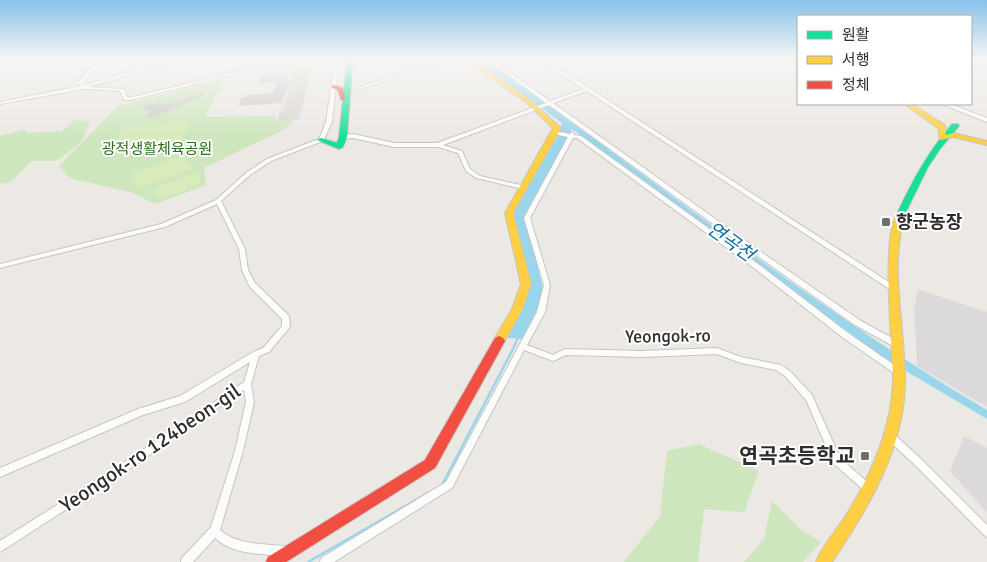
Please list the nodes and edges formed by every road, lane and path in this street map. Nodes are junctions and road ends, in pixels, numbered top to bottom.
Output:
1 (88, 85) edge
2 (188, 85) edge
3 (357, 85) edge
4 (504, 85) edge
5 (525, 85) edge
6 (581, 85) edge
7 (82, 87) junction
8 (334, 87) junction
9 (351, 87) junction
10 (587, 89) junction
11 (0, 103) edge
12 (550, 103) junction
13 (909, 105) edge
14 (910, 105) edge
15 (949, 105) edge
16 (536, 108) junction
17 (345, 109) junction
18 (987, 120) edge
19 (955, 126) junction
20 (555, 133) junction
21 (572, 135) junction
22 (943, 138) junction
23 (321, 140) junction
24 (341, 142) junction
25 (987, 142) edge
26 (438, 145) junction
27 (523, 187) junction
28 (218, 201) junction
29 (0, 266) edge
30 (896, 290) junction
31 (898, 345) junction
32 (524, 347) junction
33 (256, 354) junction
34 (898, 371) junction
35 (247, 384) junction
36 (890, 436) junction
37 (0, 473) edge
38 (869, 489) junction
39 (214, 531) junction
40 (987, 532) edge
41 (0, 547) edge
42 (288, 552) junction
43 (186, 562) edge
44 (273, 562) edge
45 (325, 562) edge
46 (823, 562) edge

1 - 7 street
2 - 7 street
3 - 9 street
4 - 16 street
5 - 12 street
6 - 10 street
7 - 11 street
8 - 9 street
8 - 17 street
8 - 23 street
9 - 17 street
10 - 12 street
10 - 30 street
12 - 16 street
12 - 31 street
13 - 22 street
14 - 19 street
15 - 18 street
16 - 20 street
16 - 26 street
17 - 24 street
19 - 22 street
19 - 25 street
20 - 21 street
20 - 27 street
21 - 32 street
21 - 34 street
22 - 25 street
22 - 30 street
23 - 24 street
23 - 28 street
24 - 26 street
26 - 27 street
27 - 42 street
28 - 29 street
28 - 33 street
30 - 31 street
31 - 34 street
32 - 38 street, Yeongok-ro
32 - 45 street
33 - 35 street
33 - 37 street
34 - 36 street
35 - 39 street, Yeongok-ro 124beon-gil
35 - 41 street, Yeongok-ro 124beon-gil
36 - 38 street
36 - 40 street
38 - 46 street
39 - 42 street
39 - 43 street, Yeongok-ro 124beon-gil
42 - 44 street

